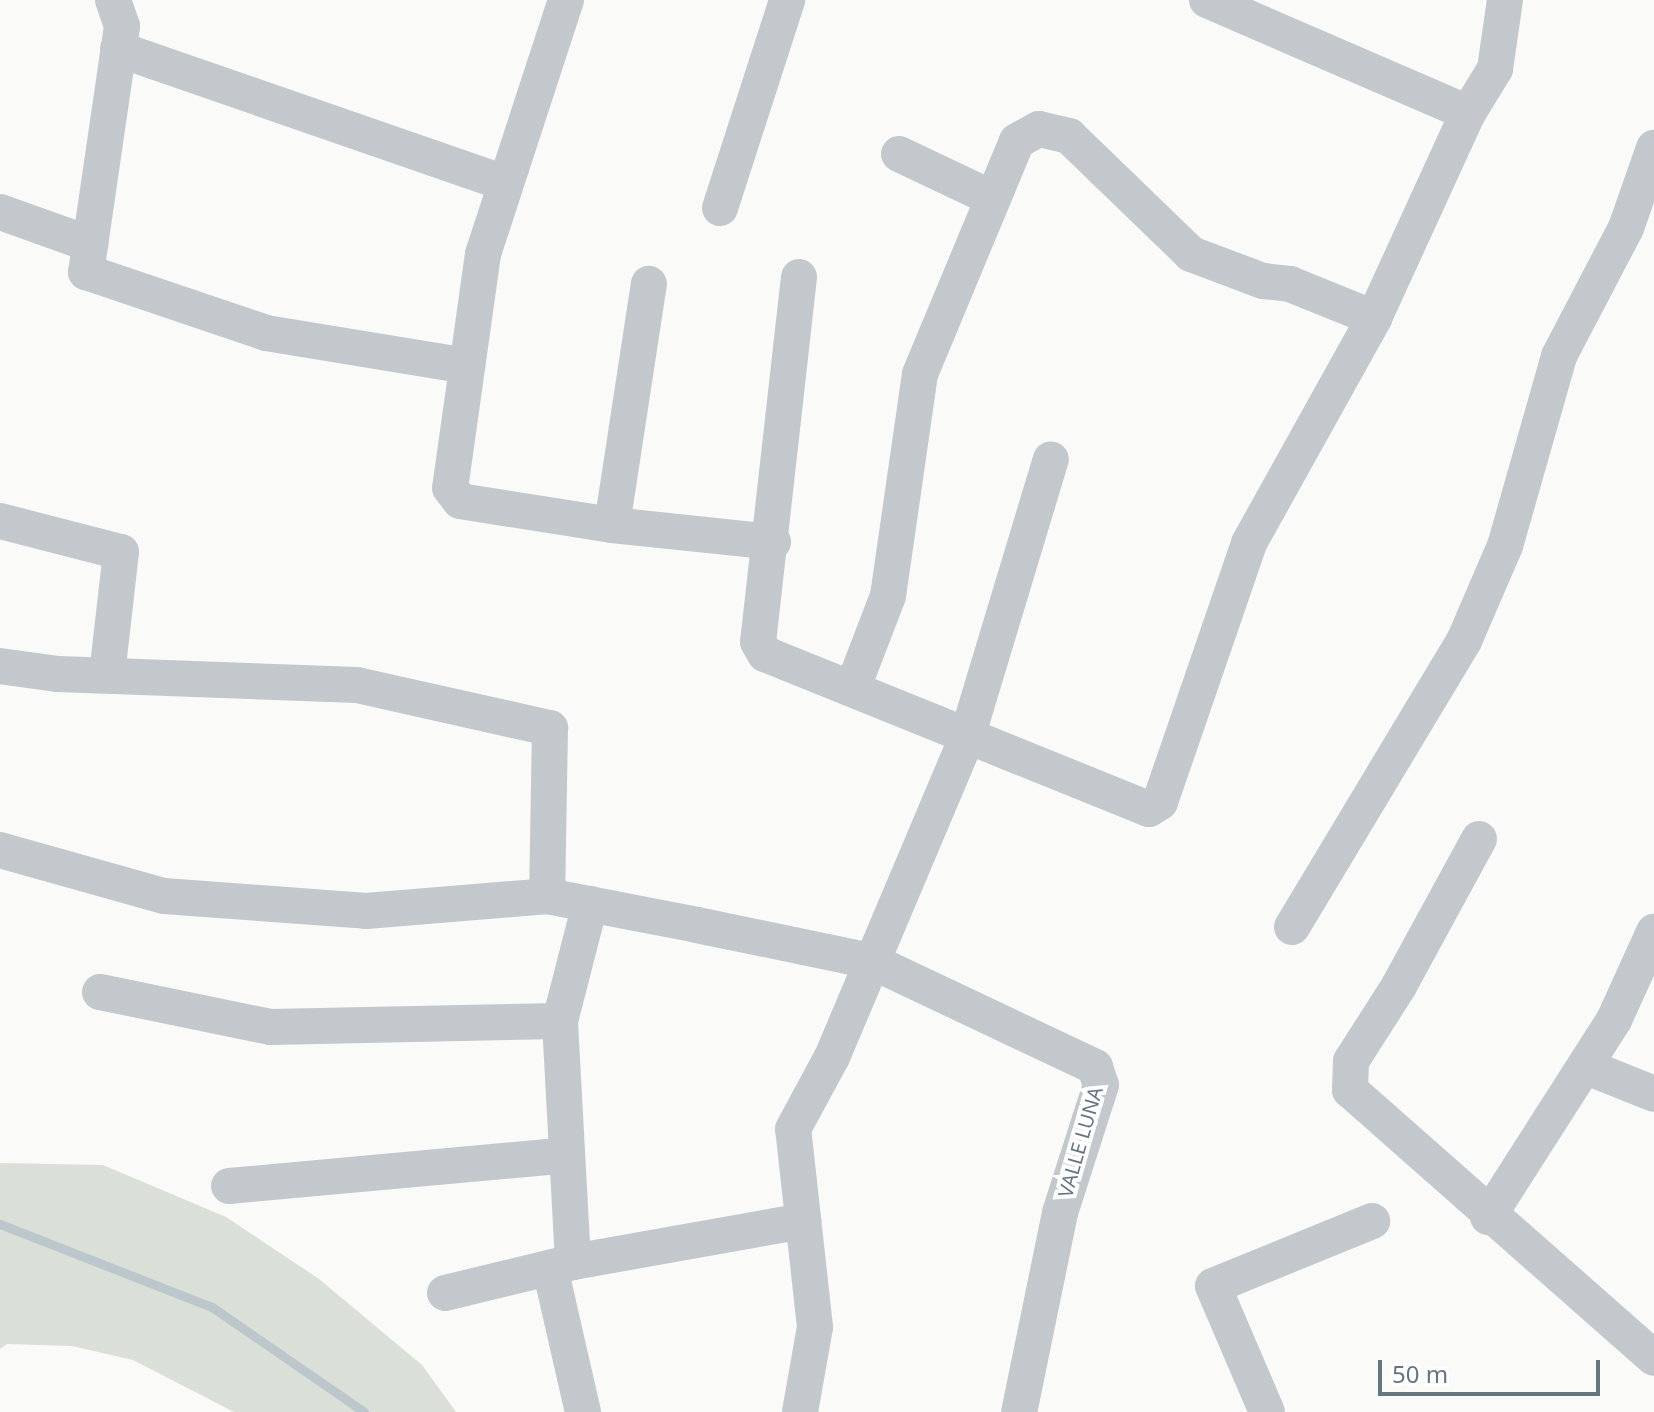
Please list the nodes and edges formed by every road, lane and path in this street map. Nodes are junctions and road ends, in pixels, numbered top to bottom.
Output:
1 (113, 0) edge
2 (566, 0) edge
3 (787, 0) edge
4 (1207, 0) edge
5 (1505, 0) edge
6 (118, 49) junction
7 (1468, 113) junction
8 (1654, 148) edge
9 (899, 154) dead end
10 (506, 183) junction
11 (990, 197) junction
12 (720, 208) dead end
13 (0, 212) edge
14 (90, 244) junction
15 (799, 277) dead end
16 (649, 284) dead end
17 (1374, 318) junction
18 (467, 366) junction
19 (1051, 459) dead end
20 (0, 521) edge
21 (612, 525) junction
22 (773, 542) junction
23 (0, 666) edge
24 (107, 675) junction
25 (853, 687) junction
26 (967, 737) junction
27 (1479, 839) dead end
28 (0, 850) edge
29 (547, 896) junction
30 (590, 904) junction
31 (1292, 927) dead end
32 (1654, 932) edge
33 (871, 961) junction
34 (100, 992) dead end
35 (560, 1021) junction
36 (1587, 1067) junction
37 (1654, 1094) edge
38 (567, 1155) junction
39 (229, 1186) dead end
40 (1488, 1217) junction
41 (803, 1221) junction
42 (1372, 1221) dead end
43 (562, 1265) junction
44 (445, 1293) dead end
45 (1654, 1358) edge
46 (583, 1412) edge
47 (800, 1412) edge
48 (1019, 1412) edge
49 (1267, 1412) edge

1 - 6 street
2 - 10 street
3 - 12 street
4 - 7 street
5 - 7 street
6 - 10 street
6 - 14 street
7 - 17 street
8 - 31 street
9 - 11 street
10 - 18 street
11 - 17 street
11 - 25 street
13 - 14 street
14 - 18 street
15 - 22 street
16 - 21 street
17 - 26 street
18 - 21 street
19 - 26 street
20 - 24 street
21 - 22 street
22 - 25 street
23 - 24 street
24 - 29 street
25 - 26 street
26 - 33 street
27 - 40 street
28 - 29 street, VALLE LUNA
29 - 30 street, VALLE LUNA
30 - 33 street, VALLE LUNA
30 - 35 street
32 - 36 street
33 - 41 street
33 - 48 street, VALLE LUNA
34 - 35 street
35 - 38 street
36 - 37 street
36 - 40 street
38 - 39 street
38 - 43 street
40 - 45 street
41 - 43 street
41 - 47 street
42 - 49 street
43 - 44 street
43 - 46 street

